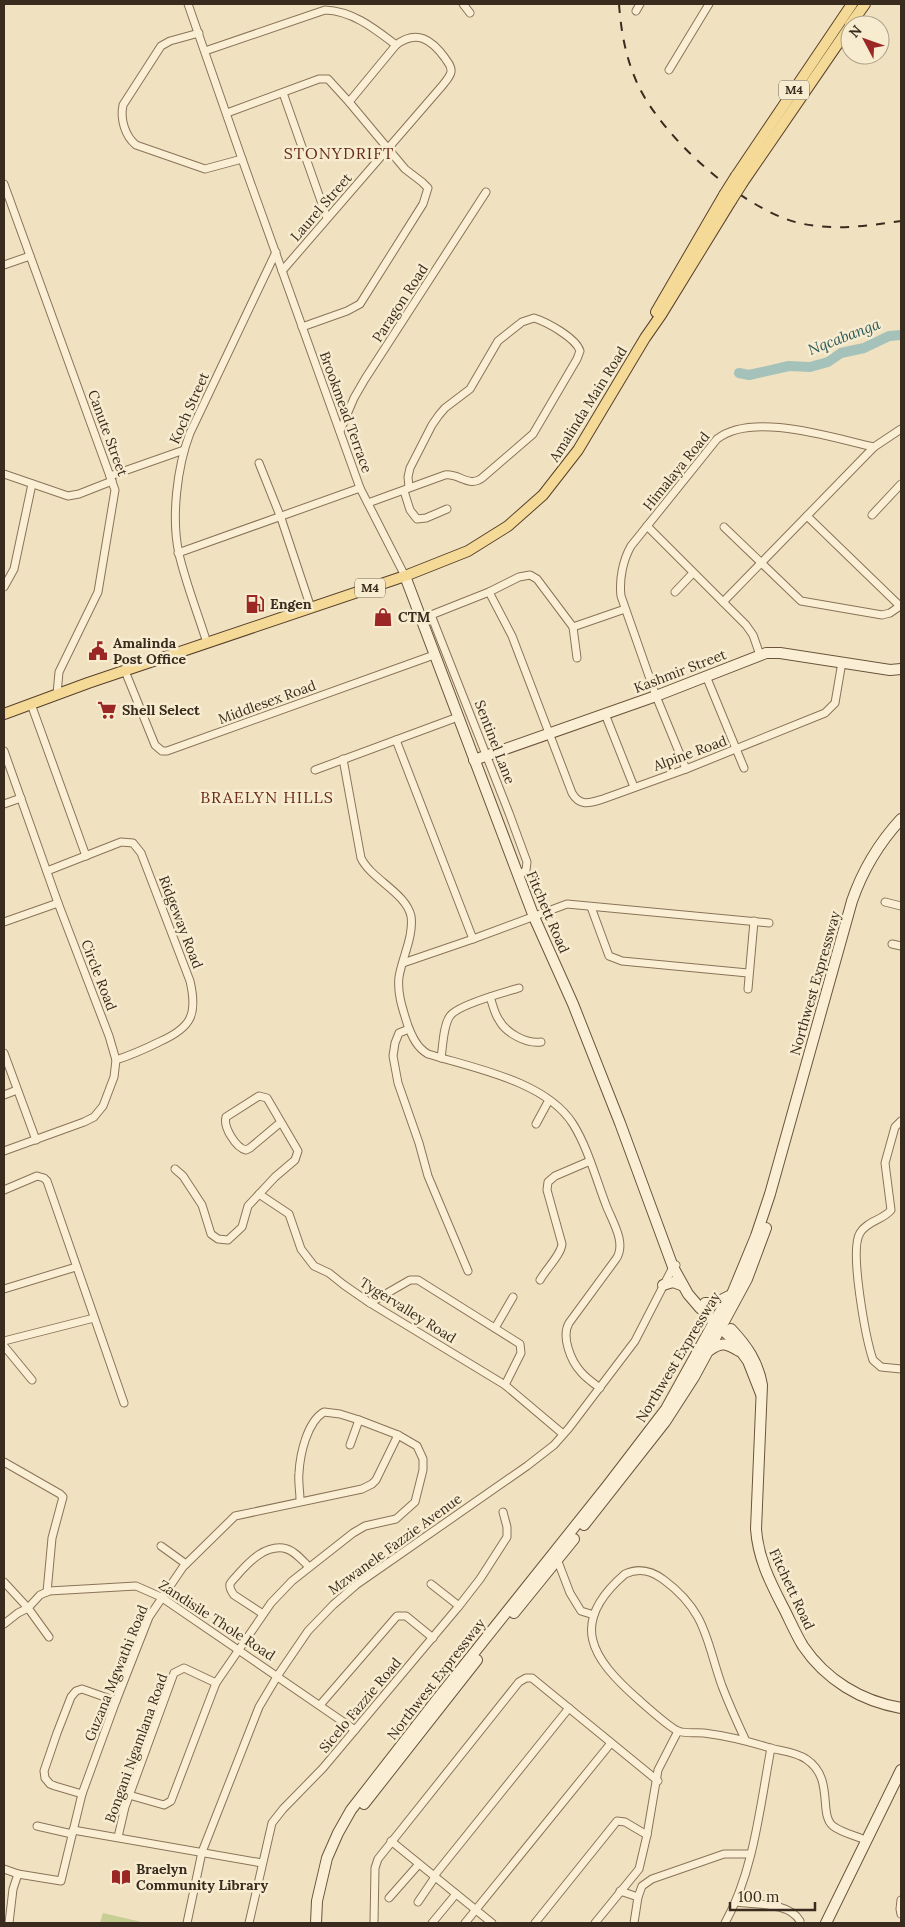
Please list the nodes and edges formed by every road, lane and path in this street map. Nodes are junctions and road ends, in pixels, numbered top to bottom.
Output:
1 (188, 4) edge
2 (463, 4) edge
3 (708, 4) edge
4 (852, 4) edge
5 (865, 4) edge
6 (325, 7) edge
7 (470, 13) dead end
8 (857, 15) edge
9 (199, 33) junction
10 (840, 39) edge
11 (396, 45) junction
12 (205, 51) junction
13 (669, 70) dead end
14 (283, 93) junction
15 (349, 102) junction
16 (227, 113) junction
17 (388, 149) junction
18 (242, 159) junction
19 (739, 179) junction
20 (4, 184) edge
21 (486, 192) dead end
22 (327, 218) junction
23 (276, 252) junction
24 (30, 256) junction
25 (4, 265) edge
26 (282, 271) junction
27 (302, 328) junction
28 (901, 428) edge
29 (340, 431) junction
30 (874, 447) junction
31 (184, 450) junction
32 (259, 463) dead end
33 (4, 474) edge
34 (111, 478) junction
35 (32, 484) junction
36 (901, 484) edge
37 (360, 488) junction
38 (406, 489) junction
39 (368, 503) junction
40 (447, 509) dead end
41 (872, 515) dead end
42 (807, 516) junction
43 (281, 518) junction
44 (647, 526) junction
45 (724, 527) dead end
46 (178, 553) junction
47 (761, 563) junction
48 (693, 573) junction
49 (405, 576) junction
50 (4, 586) edge
51 (489, 592) junction
52 (675, 592) dead end
53 (723, 602) junction
54 (900, 606) edge
55 (311, 608) junction
56 (625, 609) junction
57 (426, 617) junction
58 (573, 627) junction
59 (207, 643) junction
60 (434, 655) junction
61 (760, 655) junction
62 (577, 658) dead end
63 (842, 662) junction
64 (901, 669) edge
65 (125, 671) junction
66 (706, 676) junction
67 (57, 694) junction
68 (656, 696) junction
69 (31, 704) junction
70 (4, 714) edge
71 (605, 714) junction
72 (458, 718) junction
73 (549, 734) junction
74 (396, 740) junction
75 (736, 750) junction
76 (4, 751) edge
77 (486, 756) junction
78 (343, 759) junction
79 (474, 760) junction
80 (744, 768) dead end
81 (686, 769) junction
82 (315, 770) dead end
83 (634, 787) junction
84 (21, 798) junction
85 (4, 804) edge
86 (901, 819) edge
87 (901, 827) edge
88 (86, 856) junction
89 (47, 871) junction
90 (518, 876) junction
91 (885, 902) dead end
92 (58, 903) junction
93 (901, 906) edge
94 (591, 907) junction
95 (534, 917) junction
96 (754, 921) junction
97 (4, 922) edge
98 (769, 923) dead end
99 (473, 939) junction
100 (892, 944) dead end
101 (901, 946) edge
102 (403, 963) junction
103 (748, 973) junction
104 (519, 988) dead end
105 (748, 989) dead end
106 (490, 997) junction
107 (409, 1029) junction
108 (541, 1042) dead end
109 (4, 1052) edge
110 (441, 1058) junction
111 (116, 1060) junction
112 (17, 1090) junction
113 (4, 1095) edge
114 (549, 1100) junction
115 (901, 1121) edge
116 (281, 1122) junction
117 (536, 1124) dead end
118 (36, 1140) junction
119 (4, 1150) edge
120 (590, 1161) junction
121 (175, 1169) dead end
122 (4, 1190) edge
123 (259, 1194) junction
124 (672, 1263) junction
125 (76, 1267) junction
126 (468, 1271) dead end
127 (748, 1279) junction
128 (540, 1280) dead end
129 (681, 1284) junction
130 (664, 1285) junction
131 (4, 1288) edge
132 (732, 1294) junction
133 (514, 1297) dead end
134 (370, 1303) junction
135 (702, 1305) junction
136 (94, 1318) junction
137 (720, 1322) junction
138 (495, 1328) junction
139 (742, 1340) junction
140 (4, 1341) edge
141 (4, 1346) edge
142 (705, 1349) junction
143 (742, 1353) junction
144 (901, 1369) edge
145 (32, 1380) dead end
146 (505, 1385) junction
147 (600, 1388) junction
148 (761, 1394) junction
149 (124, 1403) dead end
150 (359, 1420) junction
151 (563, 1434) junction
152 (398, 1435) junction
153 (350, 1445) dead end
154 (4, 1462) edge
155 (300, 1500) junction
156 (503, 1512) dead end
157 (161, 1546) dead end
158 (557, 1559) junction
159 (186, 1564) junction
160 (308, 1567) junction
161 (4, 1582) edge
162 (431, 1584) dead end
163 (47, 1592) junction
164 (161, 1597) junction
165 (459, 1606) junction
166 (28, 1608) junction
167 (263, 1614) junction
168 (594, 1615) junction
169 (4, 1624) edge
170 (49, 1637) dead end
171 (433, 1638) junction
172 (239, 1649) junction
173 (278, 1675) junction
174 (216, 1683) junction
175 (116, 1701) junction
176 (320, 1705) junction
177 (569, 1708) junction
178 (901, 1708) edge
179 (355, 1730) junction
180 (678, 1731) junction
181 (745, 1739) junction
182 (611, 1743) junction
183 (770, 1748) junction
184 (901, 1770) edge
185 (658, 1781) junction
186 (82, 1794) junction
187 (129, 1795) junction
188 (38, 1826) dead end
189 (72, 1832) junction
190 (648, 1835) junction
191 (118, 1838) junction
192 (391, 1841) junction
193 (867, 1841) junction
194 (202, 1852) junction
195 (750, 1854) junction
196 (262, 1862) junction
197 (419, 1864) junction
198 (4, 1869) edge
199 (21, 1875) junction
200 (434, 1877) junction
201 (620, 1891) junction
202 (456, 1894) junction
203 (638, 1896) junction
204 (389, 1898) dead end
205 (901, 1900) edge
206 (418, 1902) dead end
207 (736, 1902) junction
208 (475, 1910) junction
209 (901, 1914) edge
210 (800, 1921) dead end
211 (9, 1923) edge
212 (189, 1923) edge
213 (249, 1923) edge
214 (316, 1923) edge
215 (323, 1923) edge
216 (374, 1923) edge
217 (432, 1923) edge
218 (465, 1923) edge
219 (492, 1923) edge
220 (535, 1923) edge
221 (595, 1923) edge
222 (634, 1923) edge
223 (725, 1923) edge
224 (826, 1923) edge

1 - 9 street, Brookmead Terrace
2 - 7 street
3 - 13 street
4 - 19 main road, Amalinda Main Road / M4
5 - 8 main road, Amalinda Main Road / M4
6 - 11 street
6 - 12 street
9 - 12 street, Brookmead Terrace
9 - 18 street
10 - 19 main road, Amalinda Main Road / M4
11 - 15 street
11 - 17 street, Laurel Street
12 - 16 street, Brookmead Terrace
14 - 15 street
14 - 16 street
14 - 22 street
15 - 17 street
16 - 18 street, Brookmead Terrace
17 - 22 street, Laurel Street
17 - 27 street
18 - 23 street, Brookmead Terrace
19 - 49 main road, Amalinda Main Road / M4, bridge
20 - 24 street, Canute Street
21 - 29 street, Paragon Road
22 - 26 street, Laurel Street
23 - 26 street, Brookmead Terrace
23 - 31 street, Koch Street
24 - 25 street
24 - 34 street, Canute Street
26 - 27 street, Brookmead Terrace
27 - 29 street, Brookmead Terrace
28 - 30 street
29 - 37 street, Brookmead Terrace
30 - 42 street
30 - 44 street, Himalaya Road
31 - 34 street
31 - 46 street, Koch Street
32 - 43 street
33 - 35 street
34 - 35 street
34 - 67 street, Canute Street
35 - 50 street
36 - 41 street
37 - 39 street, Brookmead Terrace
37 - 43 street
38 - 38 street
38 - 39 street
38 - 40 street
39 - 49 street, Brookmead Terrace
42 - 47 street
42 - 54 street
43 - 46 street
43 - 55 street
44 - 48 street
44 - 56 street, Himalaya Road
45 - 47 street
46 - 59 street, Koch Street
47 - 53 street
47 - 54 street
48 - 52 street
48 - 53 street
49 - 55 main road, Amalinda Main Road / M4
49 - 57 main road, Fitchett Road
51 - 57 street
51 - 58 street
51 - 73 street
53 - 61 street
55 - 59 main road, Amalinda Main Road / M4
56 - 58 street
56 - 68 street, Himalaya Road
57 - 60 main road, Fitchett Road
57 - 77 street, Sentinel Lane
58 - 62 street
59 - 65 main road, Amalinda Main Road / M4
60 - 65 street, Middlesex Road
60 - 72 main road, Fitchett Road
61 - 63 main road, Kashmir Street
61 - 66 main road, Kashmir Street
63 - 64 main road, Kashmir Street
63 - 75 street, Alpine Road
65 - 67 main road, Amalinda Main Road / M4
66 - 68 main road, Kashmir Street
66 - 75 street
67 - 69 main road, Amalinda Main Road / M4
68 - 71 main road, Kashmir Street
68 - 81 street, Himalaya Road
69 - 70 main road, Amalinda Main Road / M4
69 - 88 street
71 - 73 main road, Kashmir Street
71 - 83 street
72 - 74 street
72 - 79 main road, Fitchett Road
73 - 77 main road, Kashmir Street
73 - 83 street, Alpine Road
74 - 78 street
74 - 99 street
75 - 80 street
75 - 81 street, Alpine Road
76 - 84 street, Circle Road
77 - 79 main road, Kashmir Street
77 - 90 street, Sentinel Lane
78 - 82 street
78 - 102 street
79 - 90 main road, Fitchett Road
81 - 83 street, Alpine Road
84 - 85 street
84 - 89 street, Circle Road
86 - 132 main road, Northwest Expressway
87 - 127 main road, Northwest Expressway
88 - 89 street, Ridgeway Road
88 - 111 street, Ridgeway Road
89 - 92 street, Circle Road
90 - 95 main road, Fitchett Road
91 - 93 street
92 - 97 street
92 - 111 street, Circle Road
94 - 95 street
94 - 96 street
94 - 103 street
95 - 99 street
95 - 124 main road, Fitchett Road
96 - 98 street
96 - 103 street
99 - 102 street
100 - 101 street
102 - 107 street
103 - 105 street
104 - 106 street
106 - 108 street
106 - 110 street
107 - 110 street
107 - 126 street
109 - 112 street
110 - 114 street
111 - 118 street, Circle Road
112 - 113 street
112 - 118 street
114 - 117 street
114 - 120 street
115 - 144 street
116 - 116 street
116 - 123 street
118 - 119 street, Circle Road
120 - 128 street
120 - 147 street
121 - 123 street
122 - 125 street
123 - 134 street, Tygervalley Road
124 - 129 main road, Fitchett Road
124 - 130 street, Mzwanele Fazzie Avenue
124 - 135 main road, Fitchett Road
125 - 131 street
125 - 136 street
127 - 137 main road, Northwest Expressway
127 - 139 main road
129 - 130 main road
129 - 135 main road, Fitchett Road
130 - 147 street, Mzwanele Fazzie Avenue
132 - 135 main road
132 - 137 main road, Northwest Expressway
133 - 138 street
134 - 138 street
134 - 146 street, Tygervalley Road
135 - 137 main road, Fitchett Road
135 - 142 main road
136 - 140 street
136 - 149 street
137 - 139 main road, Fitchett Road
137 - 142 main road, Northwest Expressway
137 - 143 main road, Fitchett Road
138 - 146 street
139 - 148 main road, Fitchett Road
141 - 145 street
142 - 143 main road
142 - 158 main road, Northwest Expressway
142 - 214 main road, Northwest Expressway
143 - 148 main road, Fitchett Road
146 - 151 street, Tygervalley Road
147 - 151 street, Mzwanele Fazzie Avenue
148 - 178 main road, Fitchett Road
150 - 152 street
150 - 153 street
150 - 155 street
151 - 173 street, Mzwanele Fazzie Avenue
152 - 155 street, Guzana Mgwathi Road
152 - 160 street
154 - 163 street
155 - 159 street, Guzana Mgwathi Road
156 - 165 street, Sicelo Fazzie Road
157 - 159 street
158 - 168 street
158 - 215 main road, Northwest Expressway
159 - 164 street, Guzana Mgwathi Road
160 - 167 street
160 - 167 street
161 - 166 street
162 - 165 street
163 - 164 street, Zandisile Thole Road
163 - 166 street
164 - 172 street, Zandisile Thole Road
164 - 175 street, Guzana Mgwathi Road
165 - 171 street, Sicelo Fazzie Road
166 - 169 street
166 - 170 street
167 - 172 street
168 - 180 street
168 - 181 street
171 - 176 street
171 - 179 street, Sicelo Fazzie Road
172 - 173 street, Zandisile Thole Road
172 - 174 street
173 - 176 street, Zandisile Thole Road
173 - 194 street, Mzwanele Fazzie Avenue
174 - 187 street
174 - 187 street, Bongani Ngamlana Road
175 - 186 street, Guzana Mgwathi Road
175 - 186 street
176 - 179 street, Zandisile Thole Road
177 - 182 street
177 - 192 street
177 - 200 street
179 - 196 street, Sicelo Fazzie Road
180 - 181 street
180 - 185 street
181 - 183 street
182 - 185 street
182 - 208 street
183 - 193 street
183 - 195 street
184 - 193 main road
185 - 190 street
186 - 189 street, Guzana Mgwathi Road
187 - 191 street, Bongani Ngamlana Road
188 - 189 street
189 - 191 street
189 - 199 street, Guzana Mgwathi Road
190 - 201 street
190 - 220 street
191 - 194 street
192 - 197 street
192 - 216 street
193 - 224 main road
194 - 196 street
194 - 212 street, Mzwanele Fazzie Avenue
195 - 203 street
195 - 207 street
196 - 213 street, Sicelo Fazzie Road
197 - 200 street
197 - 204 street
198 - 199 street
199 - 211 street
200 - 202 street
200 - 206 street
201 - 203 street
201 - 221 street
202 - 208 street
202 - 217 street
203 - 222 street
205 - 209 street
207 - 210 street
207 - 223 street
208 - 218 street
208 - 219 street

